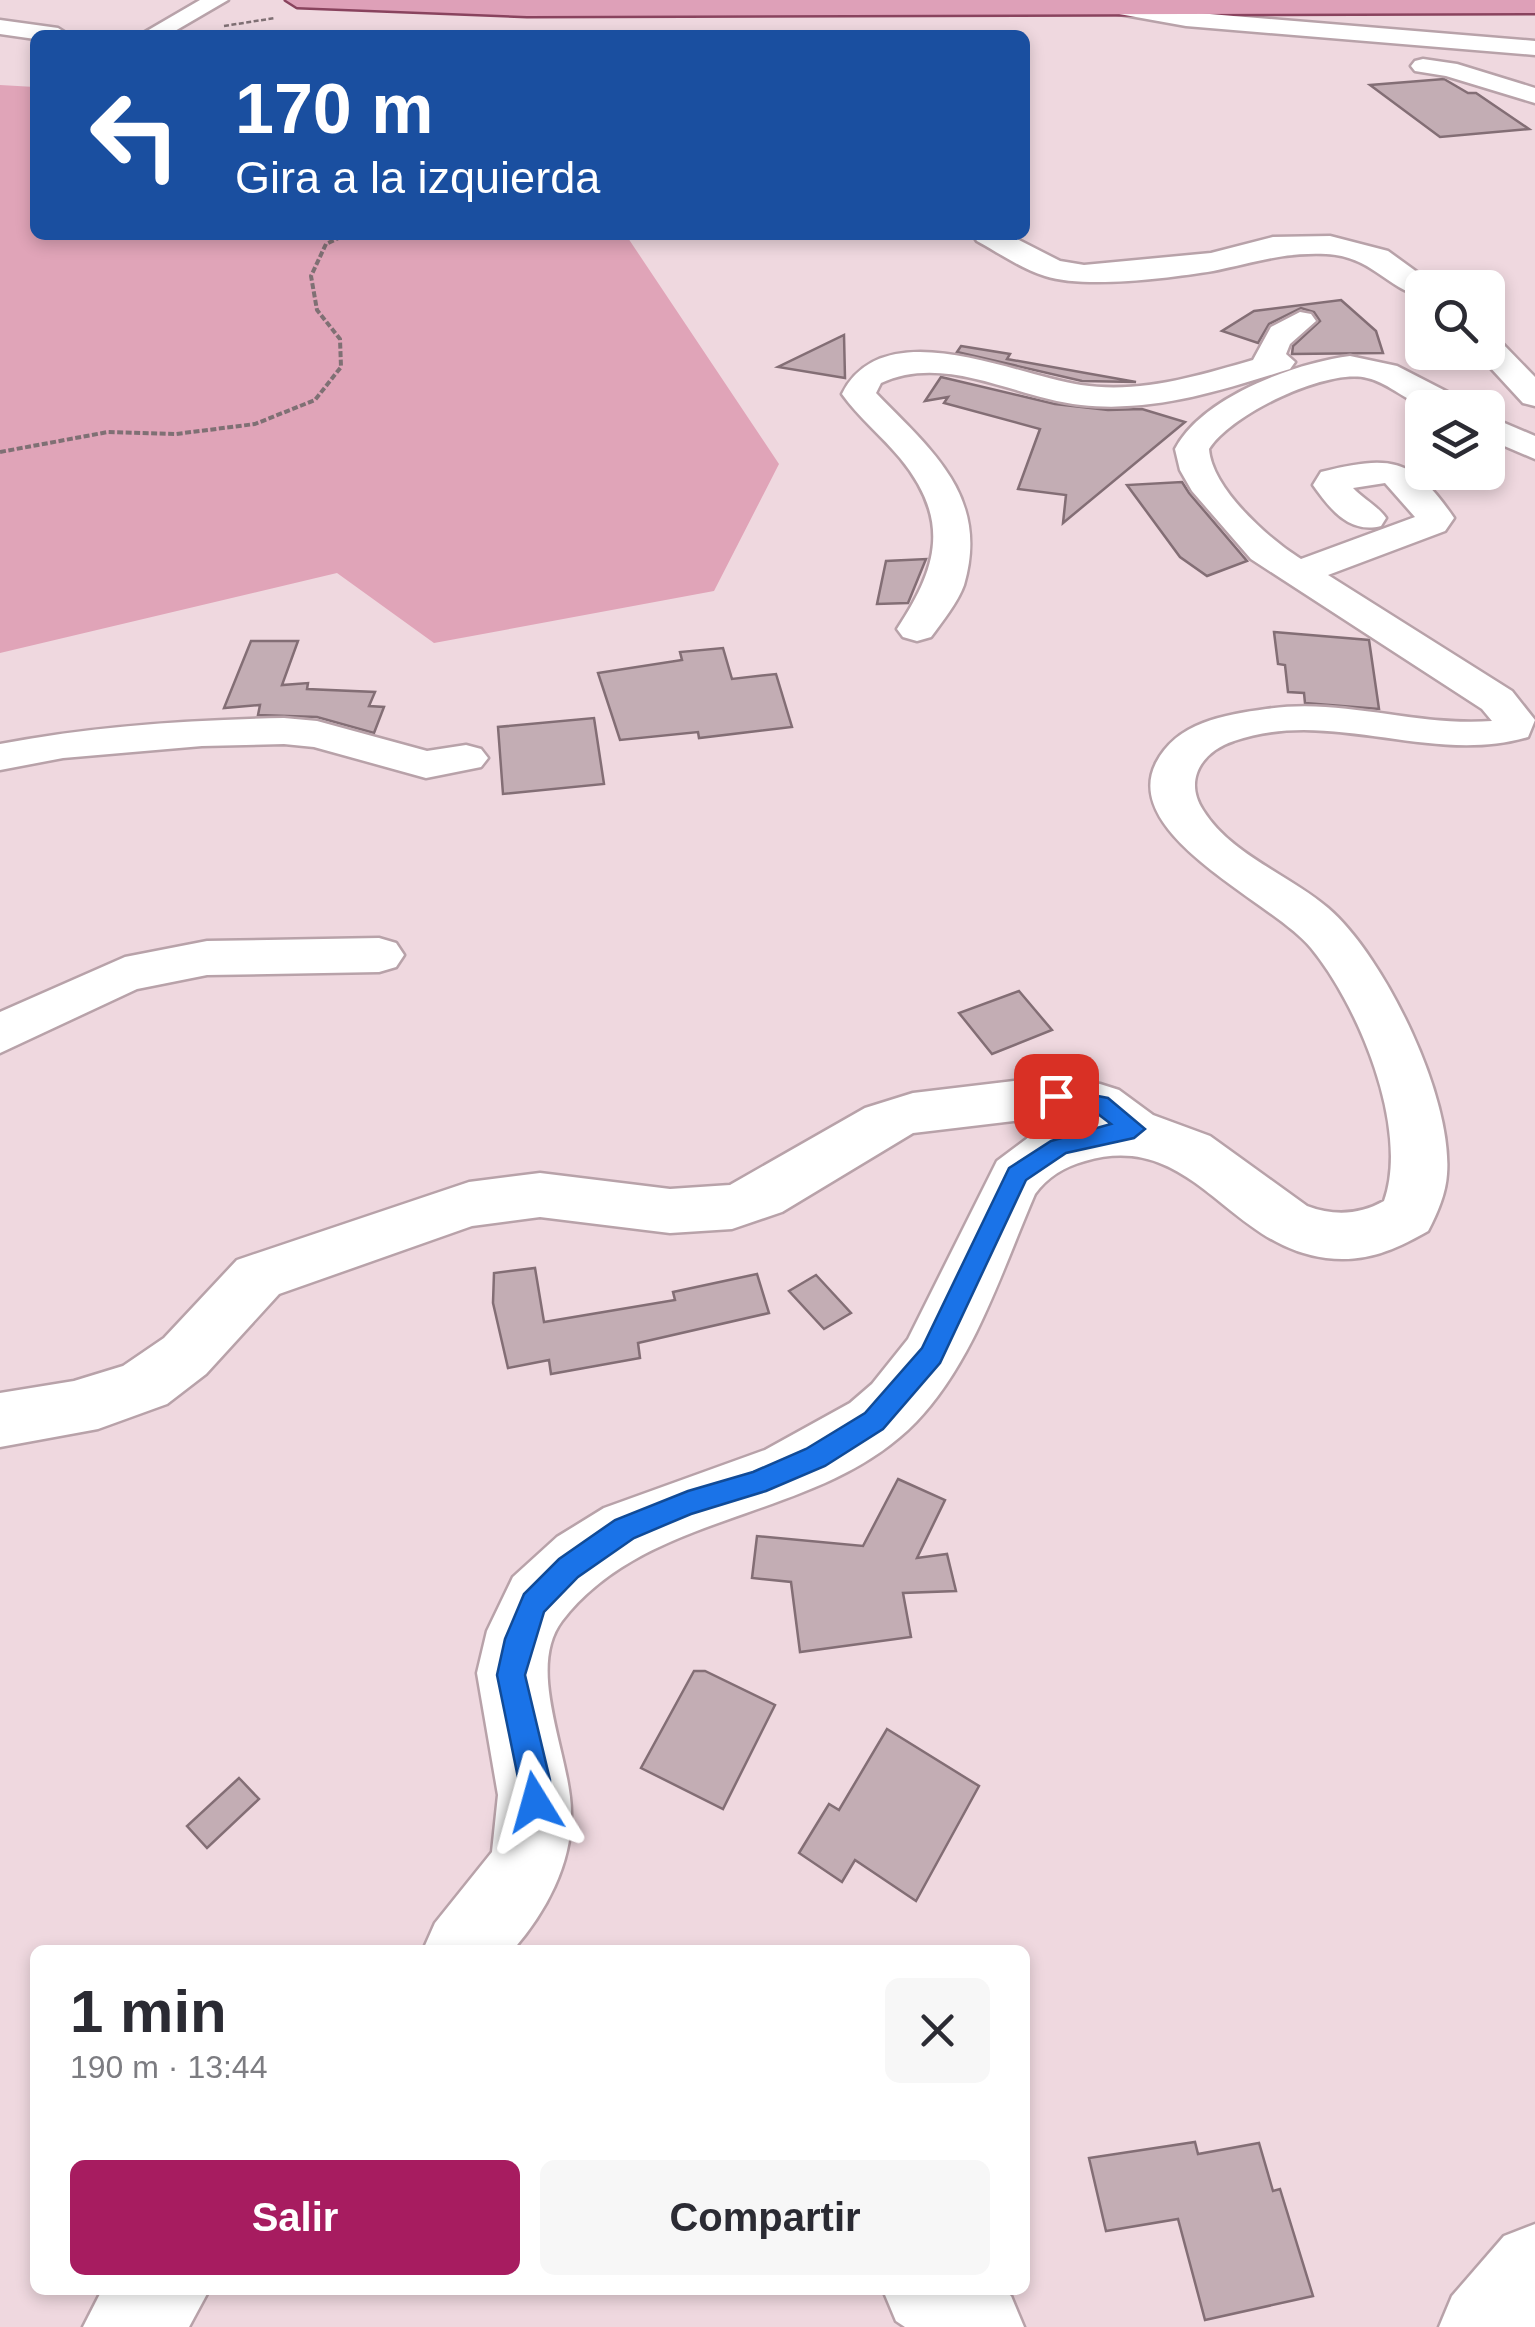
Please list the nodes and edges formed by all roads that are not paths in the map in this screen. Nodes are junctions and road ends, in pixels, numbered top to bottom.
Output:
1 (297, 0) edge
2 (160, 2) edge
3 (213, 2) edge
4 (1535, 6) edge
5 (1116, 7) junction
6 (0, 27) edge
7 (160, 30) edge
8 (30, 31) edge
9 (1535, 48) edge
10 (1410, 55) junction
11 (1368, 56) dead end
12 (1535, 63) edge
13 (1535, 96) edge
14 (997, 240) edge
15 (1405, 275) edge
16 (1300, 321) dead end
17 (1268, 364) junction
18 (1341, 364) junction
19 (1505, 365) edge
20 (1424, 390) edge
21 (1535, 396) edge
22 (1505, 434) edge
23 (1535, 449) edge
24 (1368, 518) dead end
25 (1298, 572) junction
26 (917, 629) dead end
27 (0, 757) edge
28 (466, 758) dead end
29 (378, 955) dead end
30 (0, 1034) edge
31 (1134, 1129) junction
32 (0, 1420) edge
33 (466, 1945) edge
34 (1535, 2268) edge
35 (160, 2295) edge
36 (933, 2295) edge
37 (127, 2327) edge
38 (980, 2327) edge
39 (1484, 2327) edge

1 - 5 main road
2 - 3 street
3 - 7 street
4 - 5 main road
5 - 9 street
6 - 8 street
10 - 11 street
10 - 12 street
10 - 13 street
14 - 15 street
16 - 17 street
17 - 18 street
17 - 26 street
18 - 20 street
18 - 25 street
19 - 21 street
22 - 23 street
24 - 25 street
25 - 31 street
27 - 28 street
29 - 30 street
31 - 32 street
31 - 33 street
34 - 39 street
35 - 37 street
36 - 38 street

